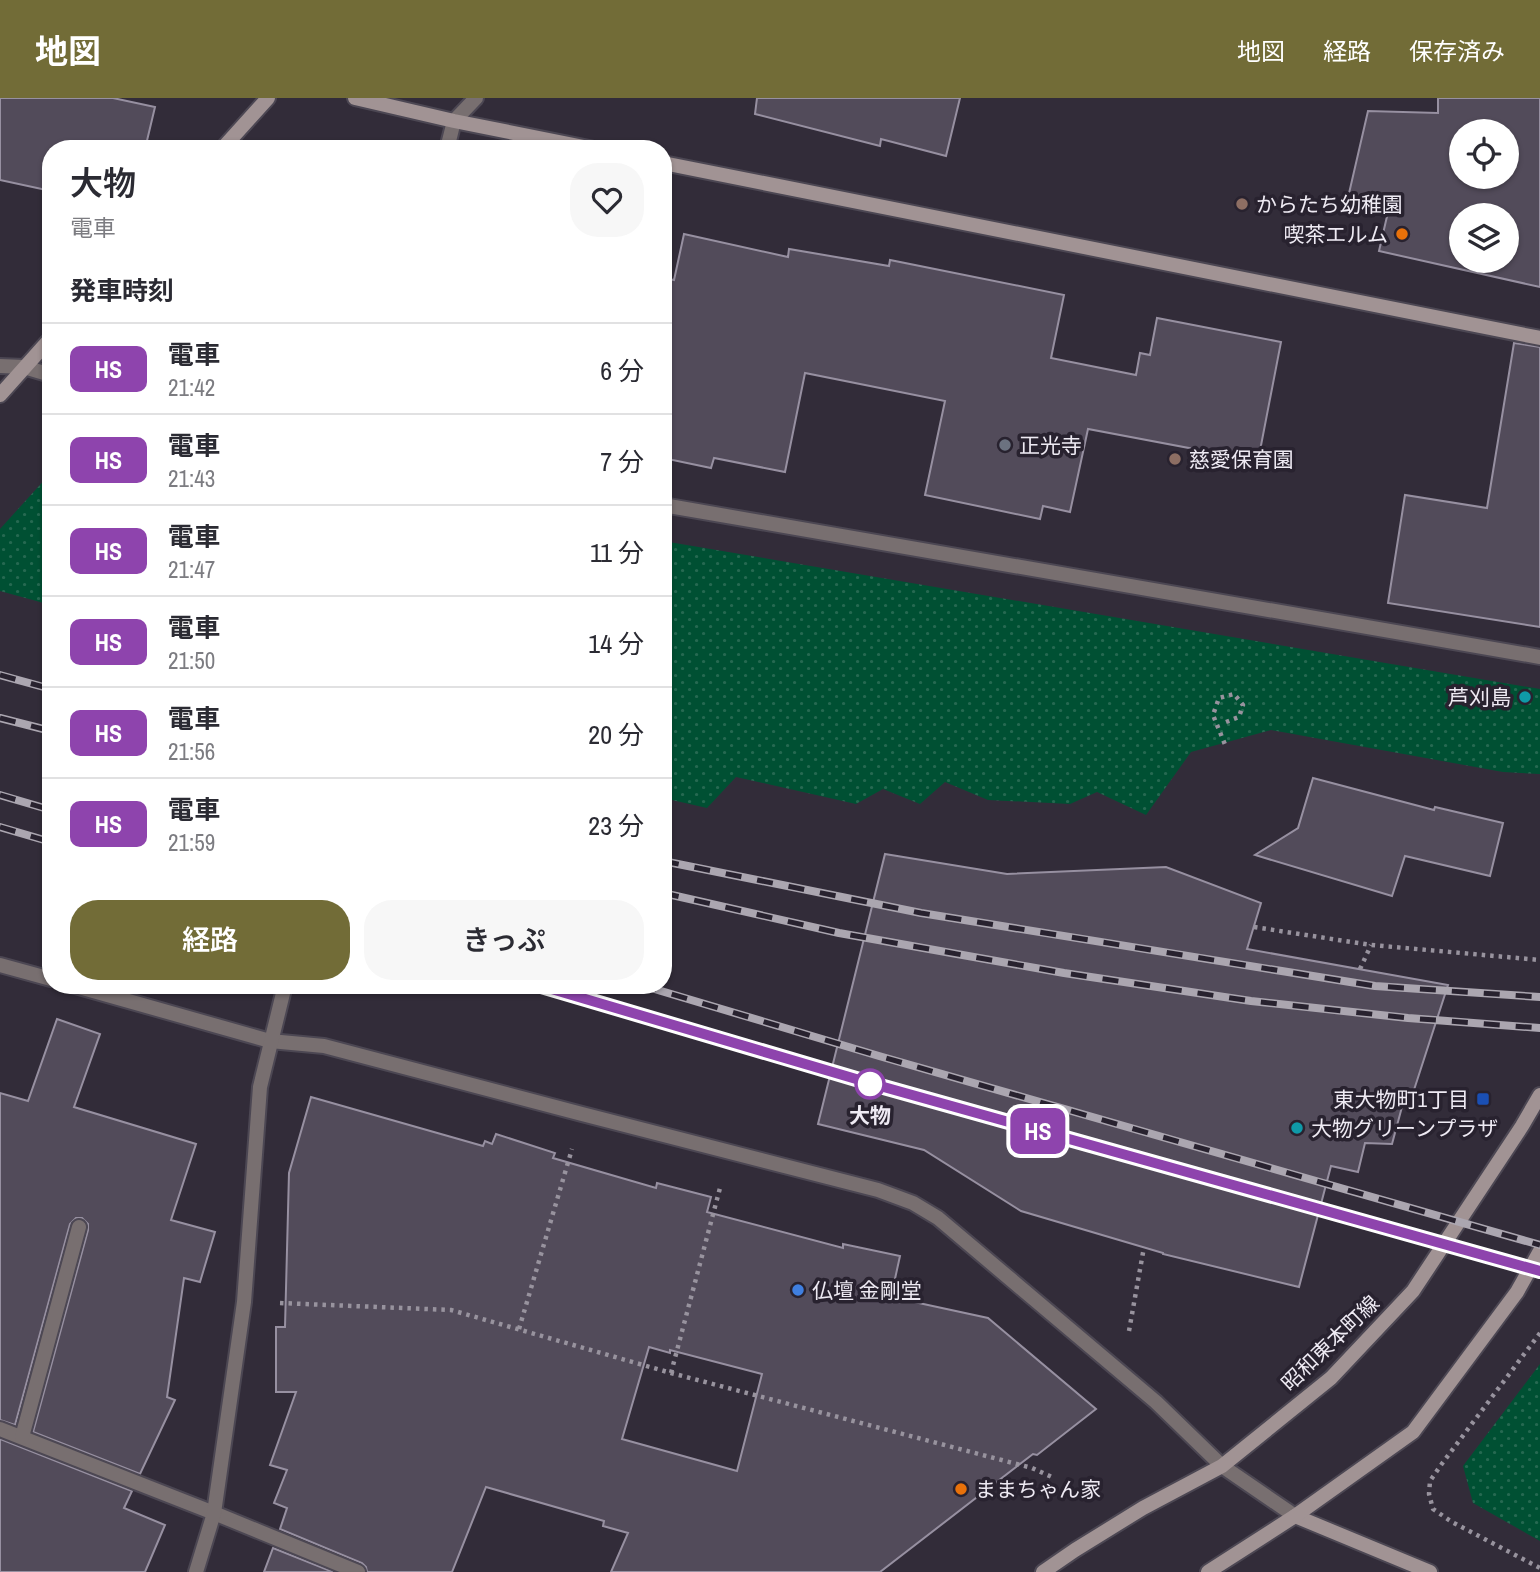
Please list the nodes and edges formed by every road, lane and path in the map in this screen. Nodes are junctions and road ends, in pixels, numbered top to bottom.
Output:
1 (268, 98) edge
2 (355, 98) edge
3 (476, 98) edge
4 (404, 103) edge
5 (454, 121) junction
6 (230, 140) edge
7 (449, 140) edge
8 (549, 140) edge
9 (672, 165) edge
10 (1540, 338) edge
11 (42, 348) edge
12 (0, 366) edge
13 (24, 367) junction
14 (42, 372) edge
15 (0, 395) edge
16 (672, 507) edge
17 (1540, 657) edge
18 (1226, 722) dead end
19 (1226, 747) dead end
20 (1254, 927) dead end
21 (1371, 945) junction
22 (1540, 960) edge
23 (0, 965) edge
24 (1360, 969) dead end
25 (42, 977) edge
26 (104, 994) edge
27 (283, 994) edge
28 (270, 1041) junction
29 (1540, 1095) edge
30 (582, 1114) junction
31 (729, 1152) junction
32 (79, 1227) dead end
33 (1144, 1247) dead end
34 (1540, 1251) edge
35 (244, 1302) junction
36 (519, 1329) junction
37 (1540, 1334) edge
38 (1128, 1336) dead end
39 (671, 1373) junction
40 (0, 1429) edge
41 (22, 1437) junction
42 (1222, 1466) junction
43 (1054, 1478) dead end
44 (214, 1513) junction
45 (1295, 1516) junction
46 (1540, 1568) edge
47 (196, 1572) edge
48 (358, 1572) edge
49 (1043, 1572) edge
50 (1208, 1572) edge
51 (1430, 1572) edge

1 - 6 street
2 - 4 street
3 - 5 street
4 - 5 street
5 - 7 street
5 - 8 street
9 - 10 street
11 - 13 street
12 - 13 street
13 - 14 street
13 - 15 street
16 - 17 street
18 - 19 path
20 - 21 path
21 - 22 path
21 - 24 path
23 - 25 street
26 - 28 street
27 - 28 street
28 - 30 street
28 - 35 street
29 - 42 street, 昭和東本町線
30 - 31 street
30 - 36 path
31 - 39 path
31 - 42 street
32 - 41 street
33 - 38 path
34 - 45 street
35 - 36 path
35 - 44 street
36 - 39 path
37 - 46 path
39 - 43 path
40 - 41 street
41 - 44 street
42 - 45 street
42 - 49 street, 昭和東本町線
44 - 47 street
44 - 48 street
45 - 50 street
45 - 51 street

